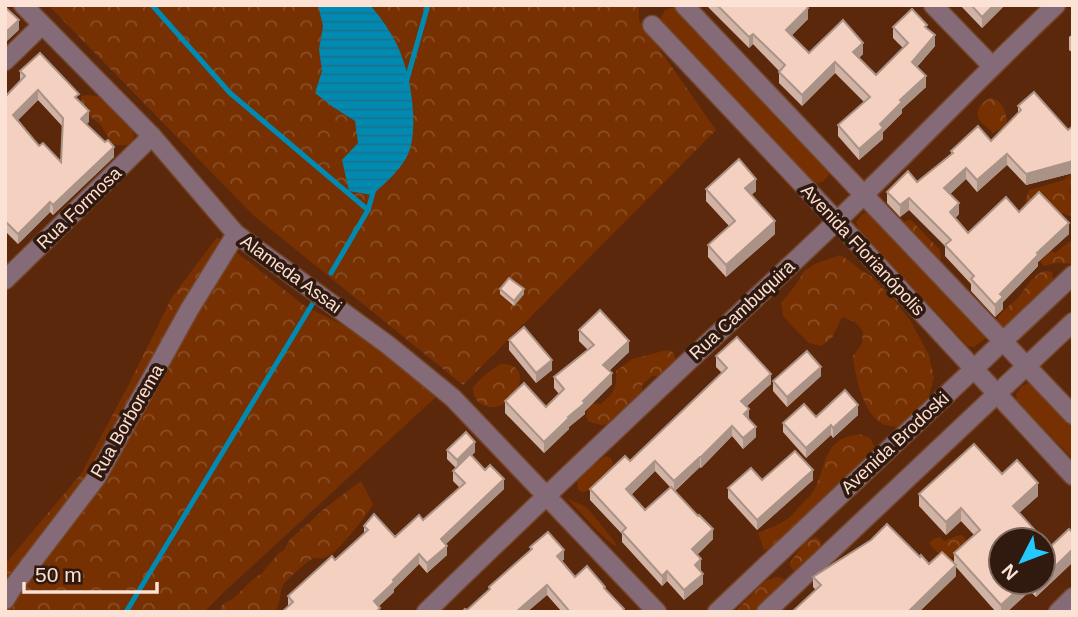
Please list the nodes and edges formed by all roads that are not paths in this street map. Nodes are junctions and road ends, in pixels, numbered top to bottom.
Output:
1 (23, 5) edge
2 (684, 5) edge
3 (933, 5) edge
4 (1056, 5) edge
5 (42, 25) junction
6 (652, 25) dead end
7 (5, 61) edge
8 (992, 66) junction
9 (152, 136) junction
10 (864, 195) junction
11 (837, 221) junction
12 (236, 234) junction
13 (1073, 275) edge
14 (5, 280) edge
15 (1073, 322) edge
16 (1003, 341) junction
17 (1027, 366) junction
18 (974, 369) junction
19 (997, 394) junction
20 (1073, 415) edge
21 (1073, 476) edge
22 (546, 495) junction
23 (1073, 597) edge
24 (5, 600) edge
25 (426, 612) edge
26 (657, 612) edge
27 (717, 612) edge
28 (766, 612) edge
29 (1058, 612) edge

1 - 5 street, Alameda Assai
2 - 10 street
3 - 8 street
4 - 8 street, Rua Cambuquira
5 - 7 street
5 - 9 street, Alameda Assai
6 - 11 street, Avenida Florianópolis
8 - 10 street, Rua Cambuquira
9 - 12 street, Alameda Assai
9 - 14 street, Rua Formosa
10 - 11 street, Rua Cambuquira
10 - 16 street
11 - 18 street, Avenida Florianópolis
11 - 22 street, Rua Cambuquira
12 - 22 street, Alameda Assai
12 - 24 street, Rua Borborema
13 - 16 street, Avenida Brodoski
15 - 17 street, Avenida Brodoski
16 - 17 street
16 - 18 street, Avenida Brodoski
17 - 19 street, Avenida Brodoski
17 - 20 street
18 - 19 street, Avenida Florianópolis
18 - 27 street, Avenida Brodoski
19 - 21 street, Avenida Florianópolis
19 - 28 street, Avenida Brodoski
22 - 25 street, Rua Cambuquira
22 - 26 street, Alameda Assai
23 - 29 street

